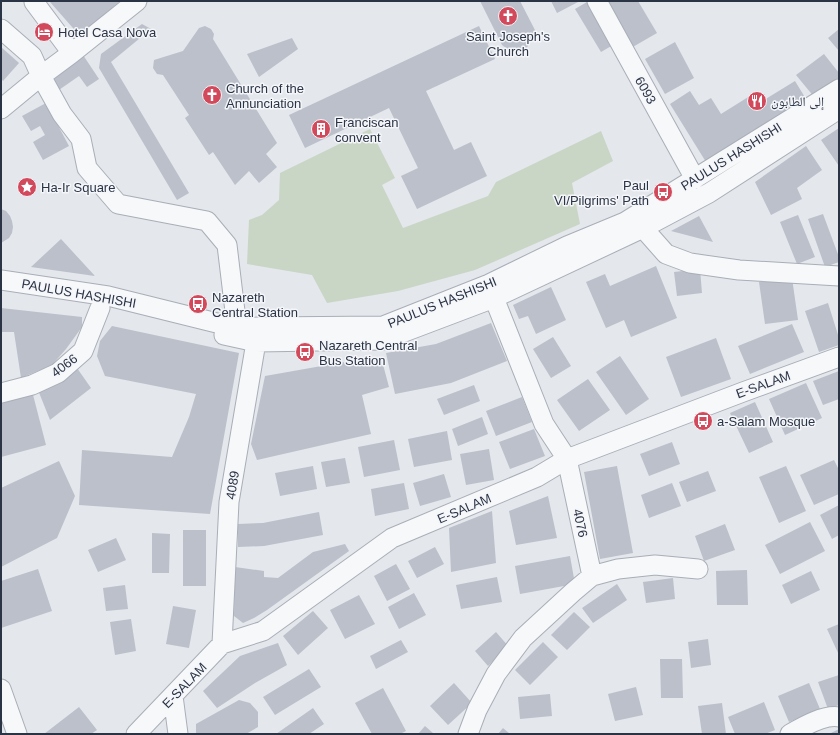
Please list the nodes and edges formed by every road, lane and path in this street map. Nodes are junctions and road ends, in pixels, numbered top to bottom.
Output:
1 (36, 1) edge
2 (137, 1) edge
3 (597, 1) edge
4 (1, 29) edge
5 (72, 53) junction
6 (41, 76) junction
7 (839, 89) edge
8 (1, 109) edge
9 (839, 109) edge
10 (696, 179) junction
11 (625, 222) junction
12 (643, 228) junction
13 (839, 276) edge
14 (1, 280) edge
15 (1, 289) edge
16 (491, 291) junction
17 (100, 308) junction
18 (236, 328) junction
19 (258, 335) junction
20 (839, 357) edge
21 (1, 393) edge
22 (567, 459) junction
23 (698, 569) dead end
24 (592, 576) junction
25 (222, 644) junction
26 (1, 689) edge
27 (173, 696) junction
28 (839, 717) edge
29 (17, 734) edge
30 (136, 734) edge
31 (178, 734) edge
32 (468, 734) edge
33 (790, 734) edge

1 - 5 street
2 - 5 street
3 - 10 street, 6093
4 - 6 street
5 - 6 street
6 - 8 street
6 - 18 street
7 - 10 street, PAULUS HASHISHI
9 - 12 street, PAULUS HASHISHI
10 - 11 street, PAULUS HASHISHI
11 - 12 street
11 - 16 street, PAULUS HASHISHI
12 - 13 street
12 - 16 street, PAULUS HASHISHI
14 - 18 street, PAULUS HASHISHI
15 - 17 street, PAULUS HASHISHI
16 - 19 street, PAULUS HASHISHI
16 - 22 street, 4076
17 - 19 street, PAULUS HASHISHI
17 - 21 street, 4066
18 - 19 street, PAULUS HASHISHI
19 - 25 street, 4089
20 - 22 street, E-SALAM
22 - 24 street, 4076
22 - 25 street, E-SALAM
23 - 24 street
24 - 32 street
25 - 27 street, E-SALAM
26 - 29 street
27 - 30 street, E-SALAM
27 - 31 street
28 - 33 street

